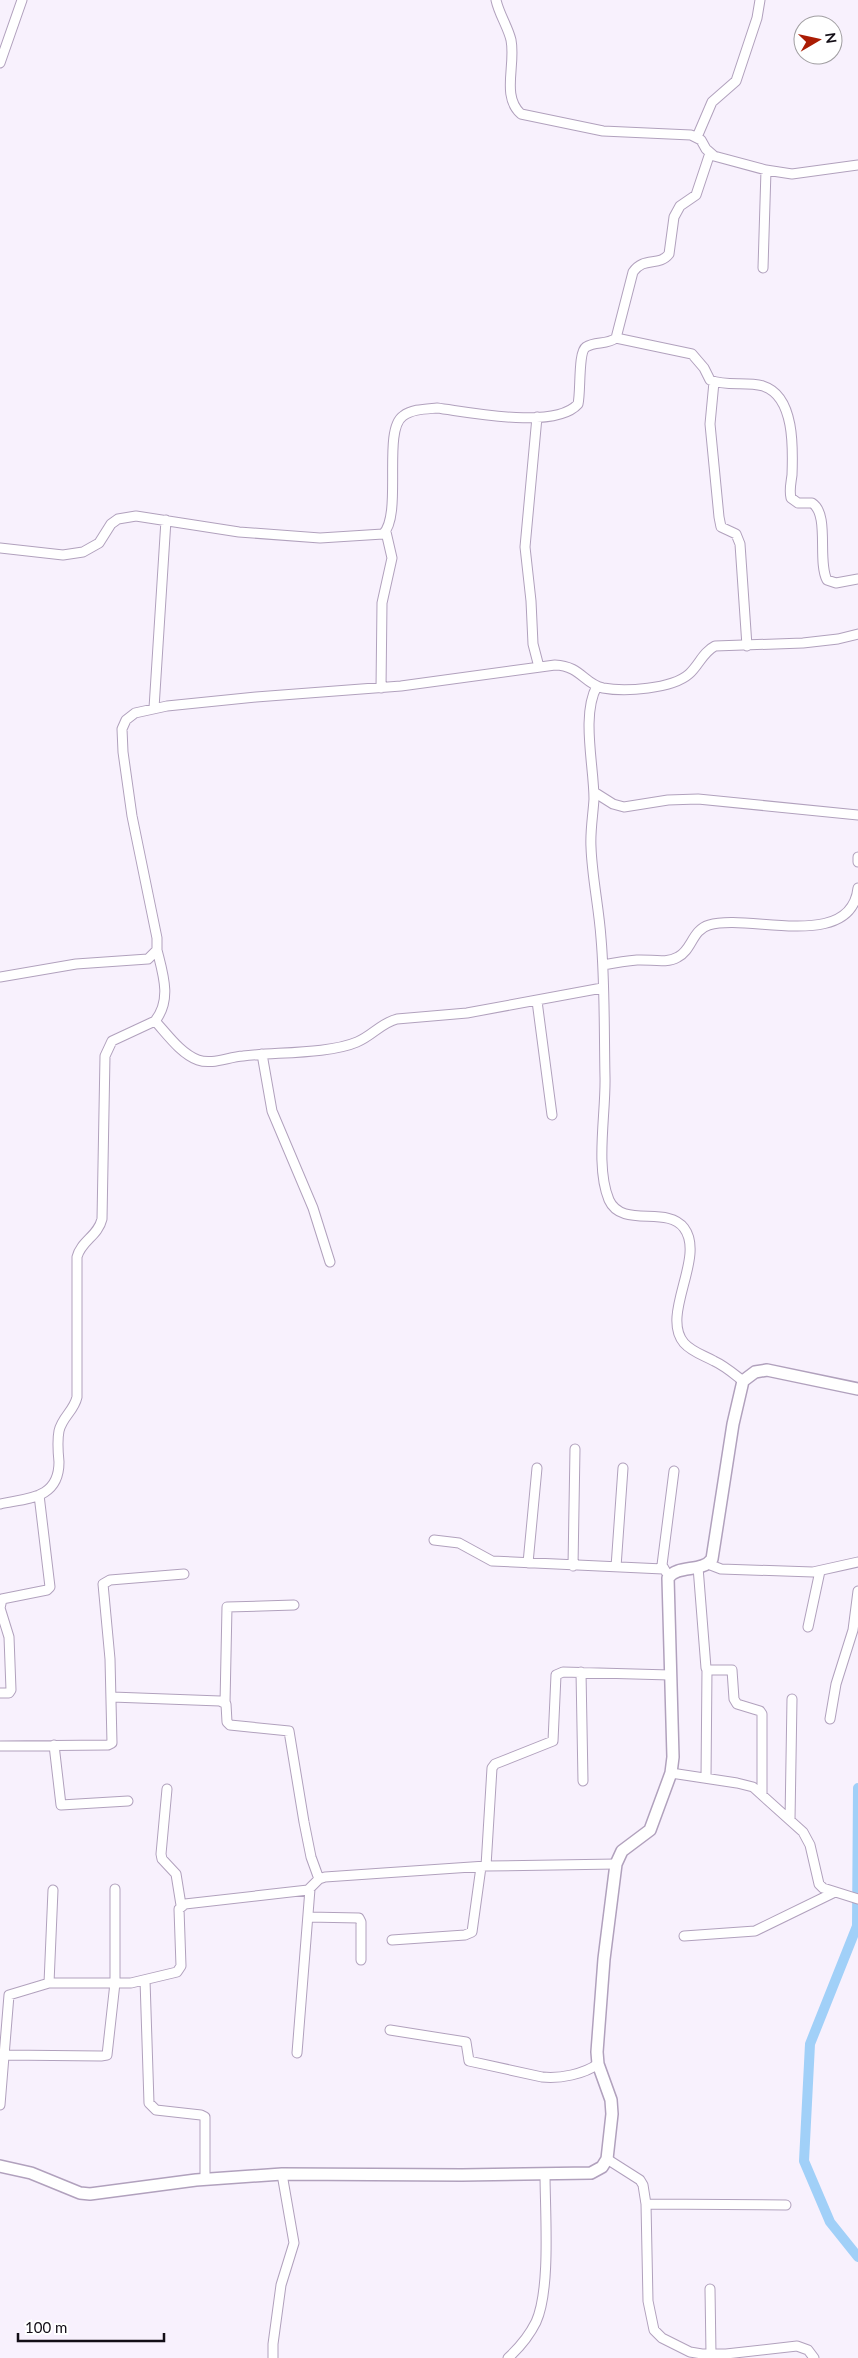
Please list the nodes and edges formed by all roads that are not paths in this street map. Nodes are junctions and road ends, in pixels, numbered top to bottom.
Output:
1 (22, 0) edge
2 (496, 0) edge
3 (760, 0) edge
4 (1, 58) edge
5 (697, 137) junction
6 (710, 153) junction
7 (858, 165) edge
8 (766, 170) junction
9 (763, 268) dead end
10 (616, 338) junction
11 (714, 382) junction
12 (537, 417) junction
13 (166, 520) junction
14 (386, 532) junction
15 (0, 548) edge
16 (858, 579) edge
17 (858, 634) edge
18 (747, 646) junction
19 (539, 667) junction
20 (597, 686) junction
21 (381, 688) junction
22 (154, 708) junction
23 (594, 792) junction
24 (858, 816) edge
25 (858, 857) edge
26 (858, 862) edge
27 (858, 888) edge
28 (157, 950) junction
29 (603, 965) junction
30 (0, 977) edge
31 (602, 988) junction
32 (537, 1001) junction
33 (155, 1021) junction
34 (262, 1054) junction
35 (552, 1115) dead end
36 (330, 1262) dead end
37 (744, 1381) junction
38 (858, 1389) edge
39 (575, 1449) dead end
40 (537, 1468) dead end
41 (623, 1468) dead end
42 (674, 1471) dead end
43 (39, 1495) junction
44 (0, 1504) edge
45 (434, 1540) dead end
46 (858, 1562) edge
47 (528, 1563) junction
48 (703, 1565) junction
49 (573, 1566) junction
50 (616, 1567) junction
51 (820, 1571) junction
52 (666, 1572) junction
53 (184, 1574) dead end
54 (858, 1591) edge
55 (294, 1605) dead end
56 (808, 1627) dead end
57 (707, 1669) junction
58 (581, 1672) junction
59 (670, 1675) junction
60 (0, 1693) edge
61 (112, 1697) junction
62 (792, 1699) dead end
63 (225, 1703) junction
64 (830, 1719) dead end
65 (54, 1745) junction
66 (0, 1746) edge
67 (671, 1773) junction
68 (706, 1778) junction
69 (583, 1782) dead end
70 (167, 1789) dead end
71 (762, 1795) junction
72 (128, 1801) dead end
73 (790, 1820) junction
74 (616, 1864) junction
75 (484, 1866) junction
76 (319, 1879) junction
77 (310, 1888) junction
78 (115, 1889) dead end
79 (52, 1890) dead end
80 (834, 1892) junction
81 (858, 1899) edge
82 (181, 1905) junction
83 (308, 1918) junction
84 (684, 1936) dead end
85 (392, 1940) dead end
86 (361, 1960) dead end
87 (145, 1980) junction
88 (49, 1983) junction
89 (115, 1983) junction
90 (5, 1995) edge
91 (390, 2030) dead end
92 (297, 2054) dead end
93 (4, 2055) junction
94 (598, 2064) junction
95 (0, 2105) edge
96 (607, 2159) junction
97 (0, 2166) edge
98 (282, 2174) junction
99 (545, 2174) junction
100 (206, 2179) junction
101 (646, 2204) junction
102 (786, 2205) dead end
103 (710, 2289) dead end
104 (711, 2354) junction
105 (273, 2358) edge
106 (508, 2358) edge
107 (814, 2358) edge

1 - 4 street
2 - 5 street
3 - 5 street
5 - 6 street
6 - 8 street
6 - 10 street
7 - 8 street
8 - 9 street
10 - 11 street
10 - 12 street
11 - 16 street
11 - 18 street
12 - 14 street
12 - 19 street
13 - 14 street
13 - 15 street
13 - 22 street
14 - 21 street
17 - 18 street
18 - 20 street
19 - 20 street
19 - 21 street
20 - 23 street
21 - 22 street
22 - 28 street
23 - 24 street
23 - 29 street
25 - 26 street
27 - 29 street
28 - 30 street
28 - 33 street
29 - 31 street
31 - 32 street
31 - 37 street
32 - 34 street
32 - 35 street
33 - 34 street
33 - 43 street
34 - 36 street
37 - 38 street
37 - 48 street
39 - 49 street
40 - 47 street
41 - 50 street
42 - 52 street
43 - 44 street
43 - 60 street
45 - 47 street
46 - 51 street
47 - 49 street
48 - 51 street
48 - 52 street
48 - 57 street
49 - 50 street
50 - 52 street
51 - 56 street
52 - 59 street
53 - 61 street
54 - 64 street
55 - 63 street
57 - 68 street
57 - 71 street
58 - 59 street
58 - 69 street
58 - 75 street
59 - 67 street
61 - 63 street
61 - 65 street
62 - 73 street
63 - 76 street
65 - 66 street
65 - 72 street
67 - 68 street
67 - 74 street
68 - 71 street
70 - 82 street
71 - 73 street
73 - 80 street
74 - 75 street
74 - 94 street
75 - 76 street
75 - 85 street
76 - 77 street
77 - 82 street
77 - 83 street
78 - 89 street
79 - 88 street
80 - 81 street
80 - 84 street
82 - 87 street
83 - 86 street
83 - 92 street
87 - 89 street
87 - 100 street
88 - 89 street
88 - 90 street
89 - 93 street
90 - 93 street
91 - 94 street
93 - 95 street
94 - 96 street
96 - 99 street
96 - 101 street
97 - 100 street
98 - 99 street
98 - 100 street
98 - 105 street
99 - 106 street
101 - 102 street
101 - 104 street
103 - 104 street
104 - 107 street

